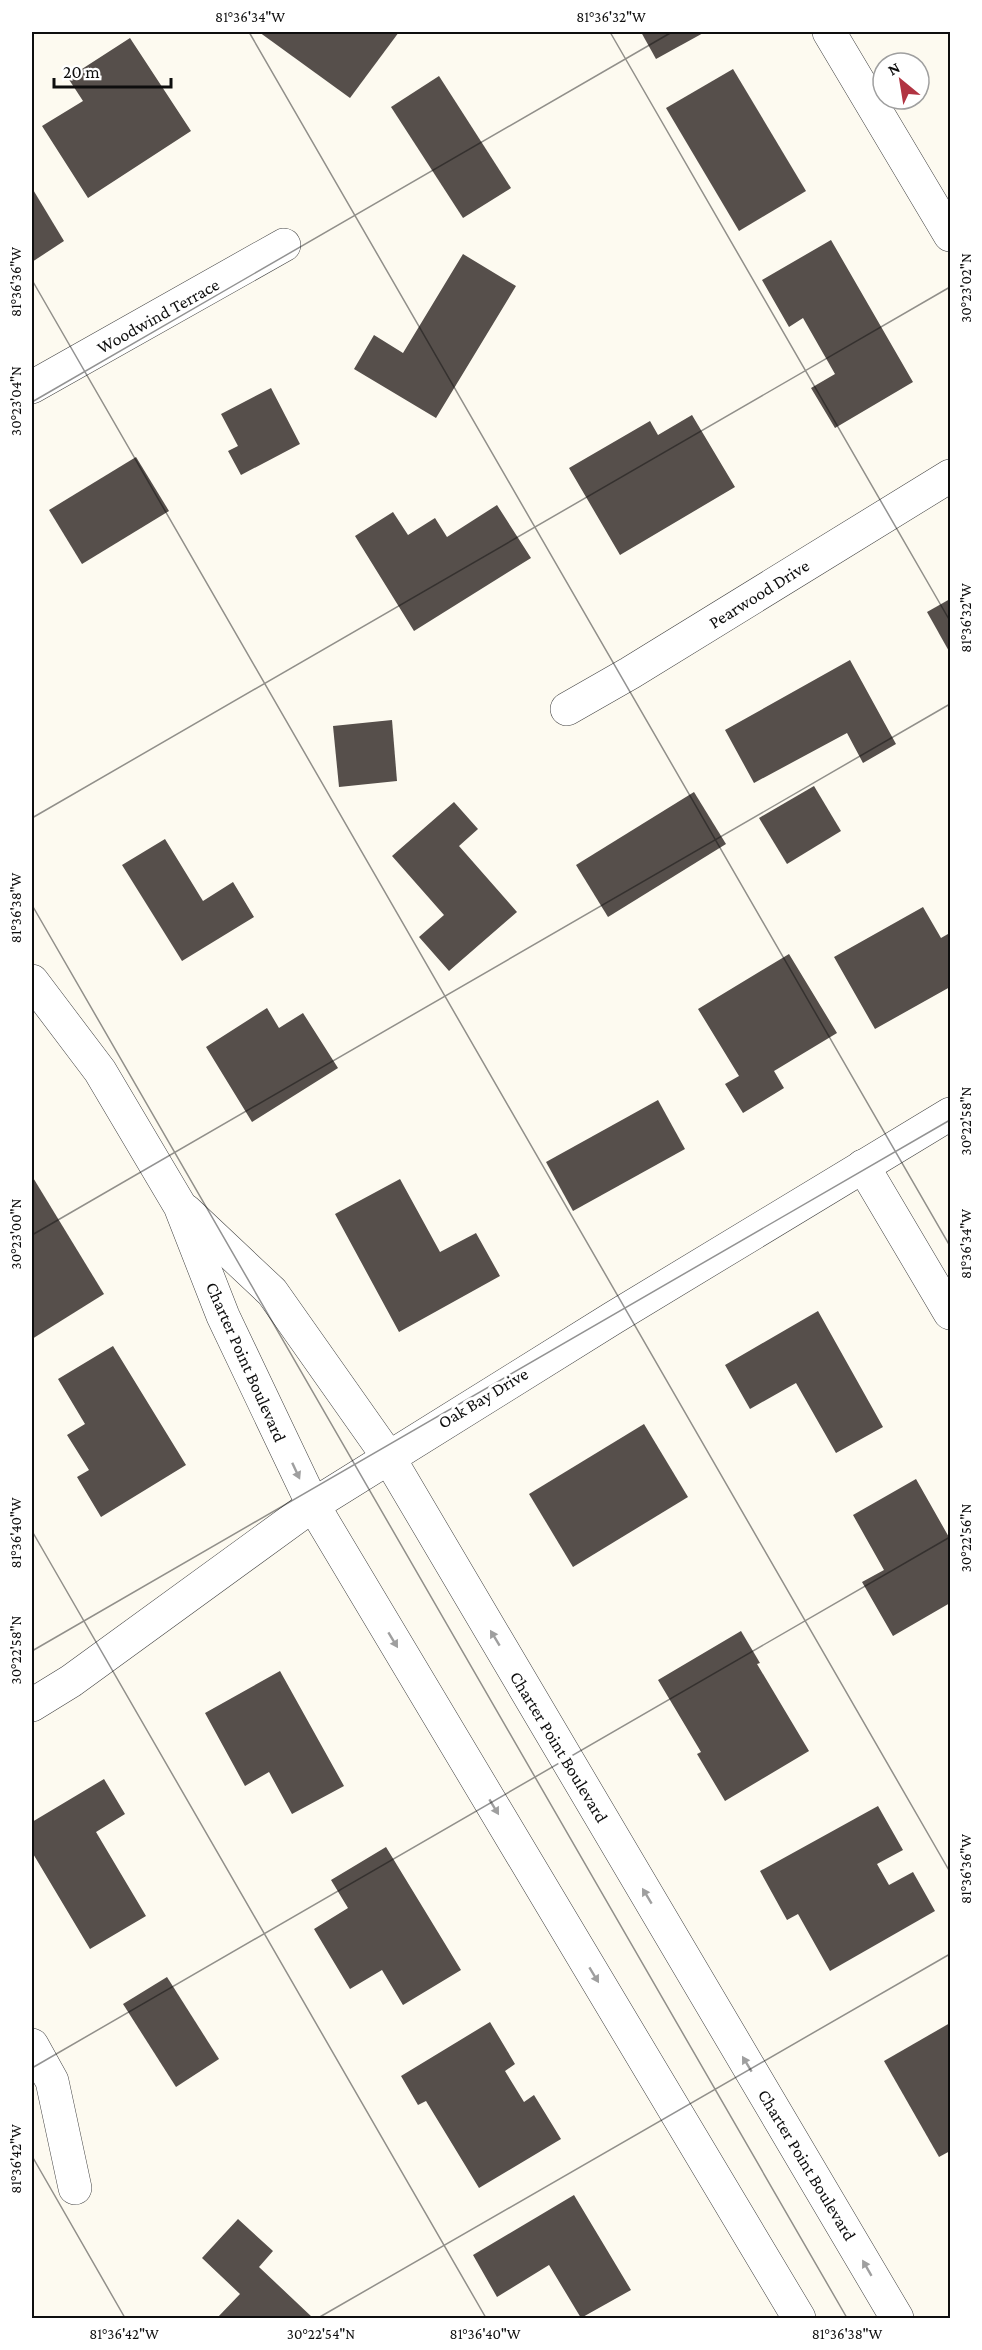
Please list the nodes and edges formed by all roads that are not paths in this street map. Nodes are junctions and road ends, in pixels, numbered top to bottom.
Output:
1 (829, 32) edge
2 (951, 235) edge
3 (284, 245) dead end
4 (32, 387) edge
5 (951, 476) edge
6 (567, 709) dead end
7 (32, 981) edge
8 (951, 1114) edge
9 (863, 1166) junction
10 (180, 1206) junction
11 (951, 1313) edge
12 (389, 1458) junction
13 (312, 1505) junction
14 (32, 1705) edge
15 (32, 2045) edge
16 (75, 2188) dead end
17 (799, 2319) edge
18 (897, 2319) edge

1 - 2 street
3 - 4 street, Woodwind Terrace
5 - 6 street, Pearwood Drive
7 - 10 street, Charter Point Boulevard
8 - 9 street, Oak Bay Drive
9 - 11 street
9 - 12 street, Oak Bay Drive
10 - 12 street, Charter Point Boulevard
10 -> 13 street, Charter Point Boulevard
12 - 13 street, Oak Bay Drive
18 -> 12 street, Charter Point Boulevard
13 - 14 street, Oak Bay Drive
13 -> 17 street, Charter Point Boulevard
15 - 16 street

